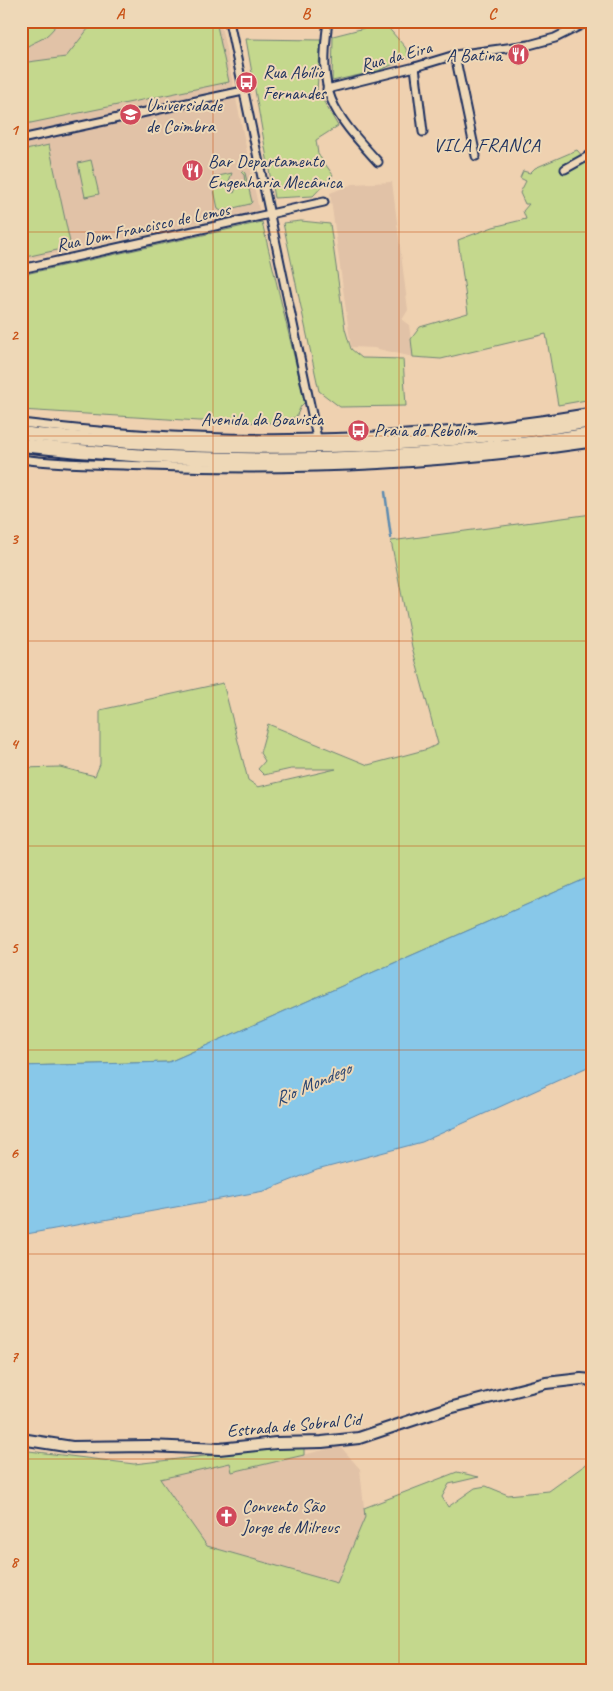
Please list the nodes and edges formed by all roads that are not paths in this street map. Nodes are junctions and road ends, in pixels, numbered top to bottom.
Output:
1 (229, 21) edge
2 (328, 21) edge
3 (589, 21) edge
4 (455, 55) junction
5 (415, 68) junction
6 (327, 89) junction
7 (243, 91) junction
8 (423, 132) dead end
9 (21, 139) edge
10 (592, 154) edge
11 (476, 156) dead end
12 (378, 162) dead end
13 (565, 169) dead end
14 (324, 202) dead end
15 (270, 215) junction
16 (21, 268) edge
17 (592, 412) edge
18 (592, 422) edge
19 (21, 423) edge
20 (21, 433) edge
21 (592, 434) edge
22 (317, 438) junction
23 (592, 443) edge
24 (21, 445) edge
25 (21, 459) edge
26 (592, 1380) edge
27 (21, 1439) edge

1 - 7 street
2 - 6 street
3 - 4 street, Rua da Eira
4 - 5 street, Rua da Eira
4 - 11 street
5 - 6 street, Rua da Eira
5 - 8 street
6 - 12 street
7 - 9 street
7 - 15 street
10 - 13 street
14 - 15 street, Rua Dom Francisco de Lemos
15 - 16 street, Rua Dom Francisco de Lemos
15 - 22 street
17 - 22 street, Avenida da Boavista
18 - 20 highway, Avenida da Boavista
19 - 22 street, Avenida da Boavista
21 - 24 highway
23 - 25 street
26 - 27 street, Estrada de Sobral Cid

